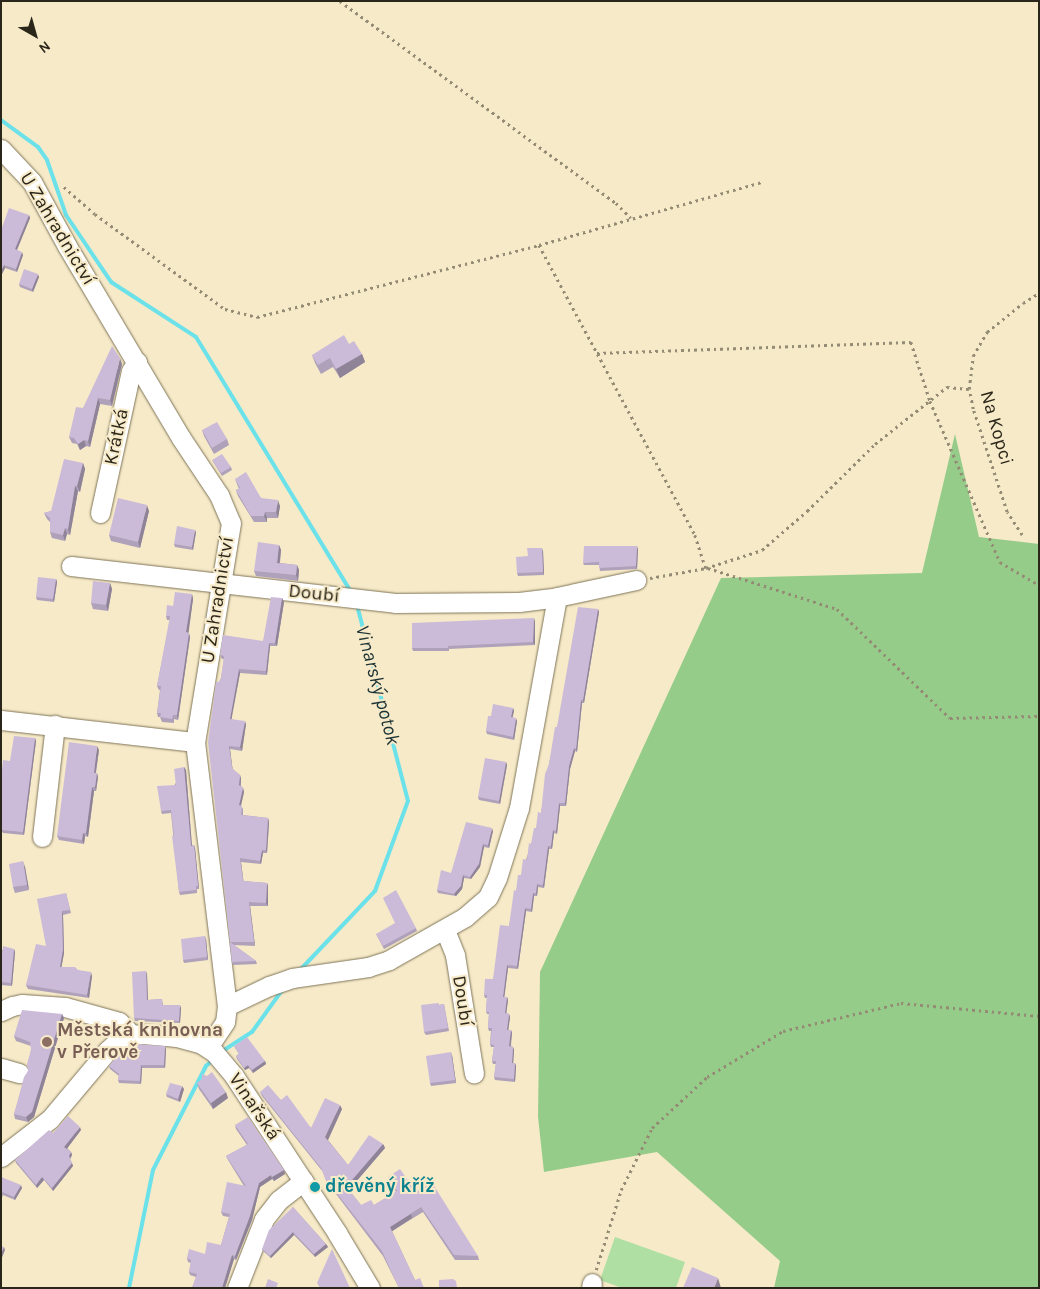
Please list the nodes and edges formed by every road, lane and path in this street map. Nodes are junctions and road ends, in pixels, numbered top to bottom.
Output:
1 (340, 1) edge
2 (2, 152) edge
3 (762, 182) dead end
4 (64, 187) dead end
5 (631, 218) junction
6 (539, 245) junction
7 (1039, 294) edge
8 (597, 353) junction
9 (137, 362) junction
10 (969, 389) junction
11 (930, 401) junction
12 (100, 513) dead end
13 (1022, 535) dead end
14 (71, 566) dead end
15 (706, 568) junction
16 (636, 580) joint
17 (221, 584) junction
18 (1039, 585) edge
19 (557, 597) junction
20 (1039, 716) edge
21 (1, 720) edge
22 (55, 725) junction
23 (195, 742) junction
24 (42, 837) dead end
25 (445, 930) junction
26 (227, 1006) junction
27 (1, 1011) edge
28 (1039, 1016) edge
29 (132, 1034) junction
30 (208, 1047) junction
31 (474, 1073) dead end
32 (1, 1157) edge
33 (303, 1181) junction
34 (591, 1285) edge
35 (237, 1288) edge
36 (370, 1288) edge

1 - 5 path
2 - 9 street, U Zahradnictví
3 - 5 path
4 - 6 path
5 - 6 path
6 - 8 path
7 - 10 path, Na Kopci
8 - 11 path
8 - 15 path
9 - 12 street, Krátká
9 - 17 street, U Zahradnictví
10 - 11 path
10 - 13 path, Na Kopci
11 - 15 path
11 - 18 path
14 - 17 street, Doubí
15 - 16 path
15 - 20 path
16 - 19 street, Doubí
17 - 19 street, Doubí
17 - 23 street, U Zahradnictví
19 - 25 street
21 - 22 street
22 - 23 street
22 - 24 street
23 - 26 street, U Zahradnictví
25 - 26 street
25 - 31 street, Doubí
26 - 30 street, U Zahradnictví
27 - 29 street
28 - 34 path
29 - 30 street
29 - 32 street
30 - 33 street, Vinařská
33 - 35 street
33 - 36 street, Vinařská

